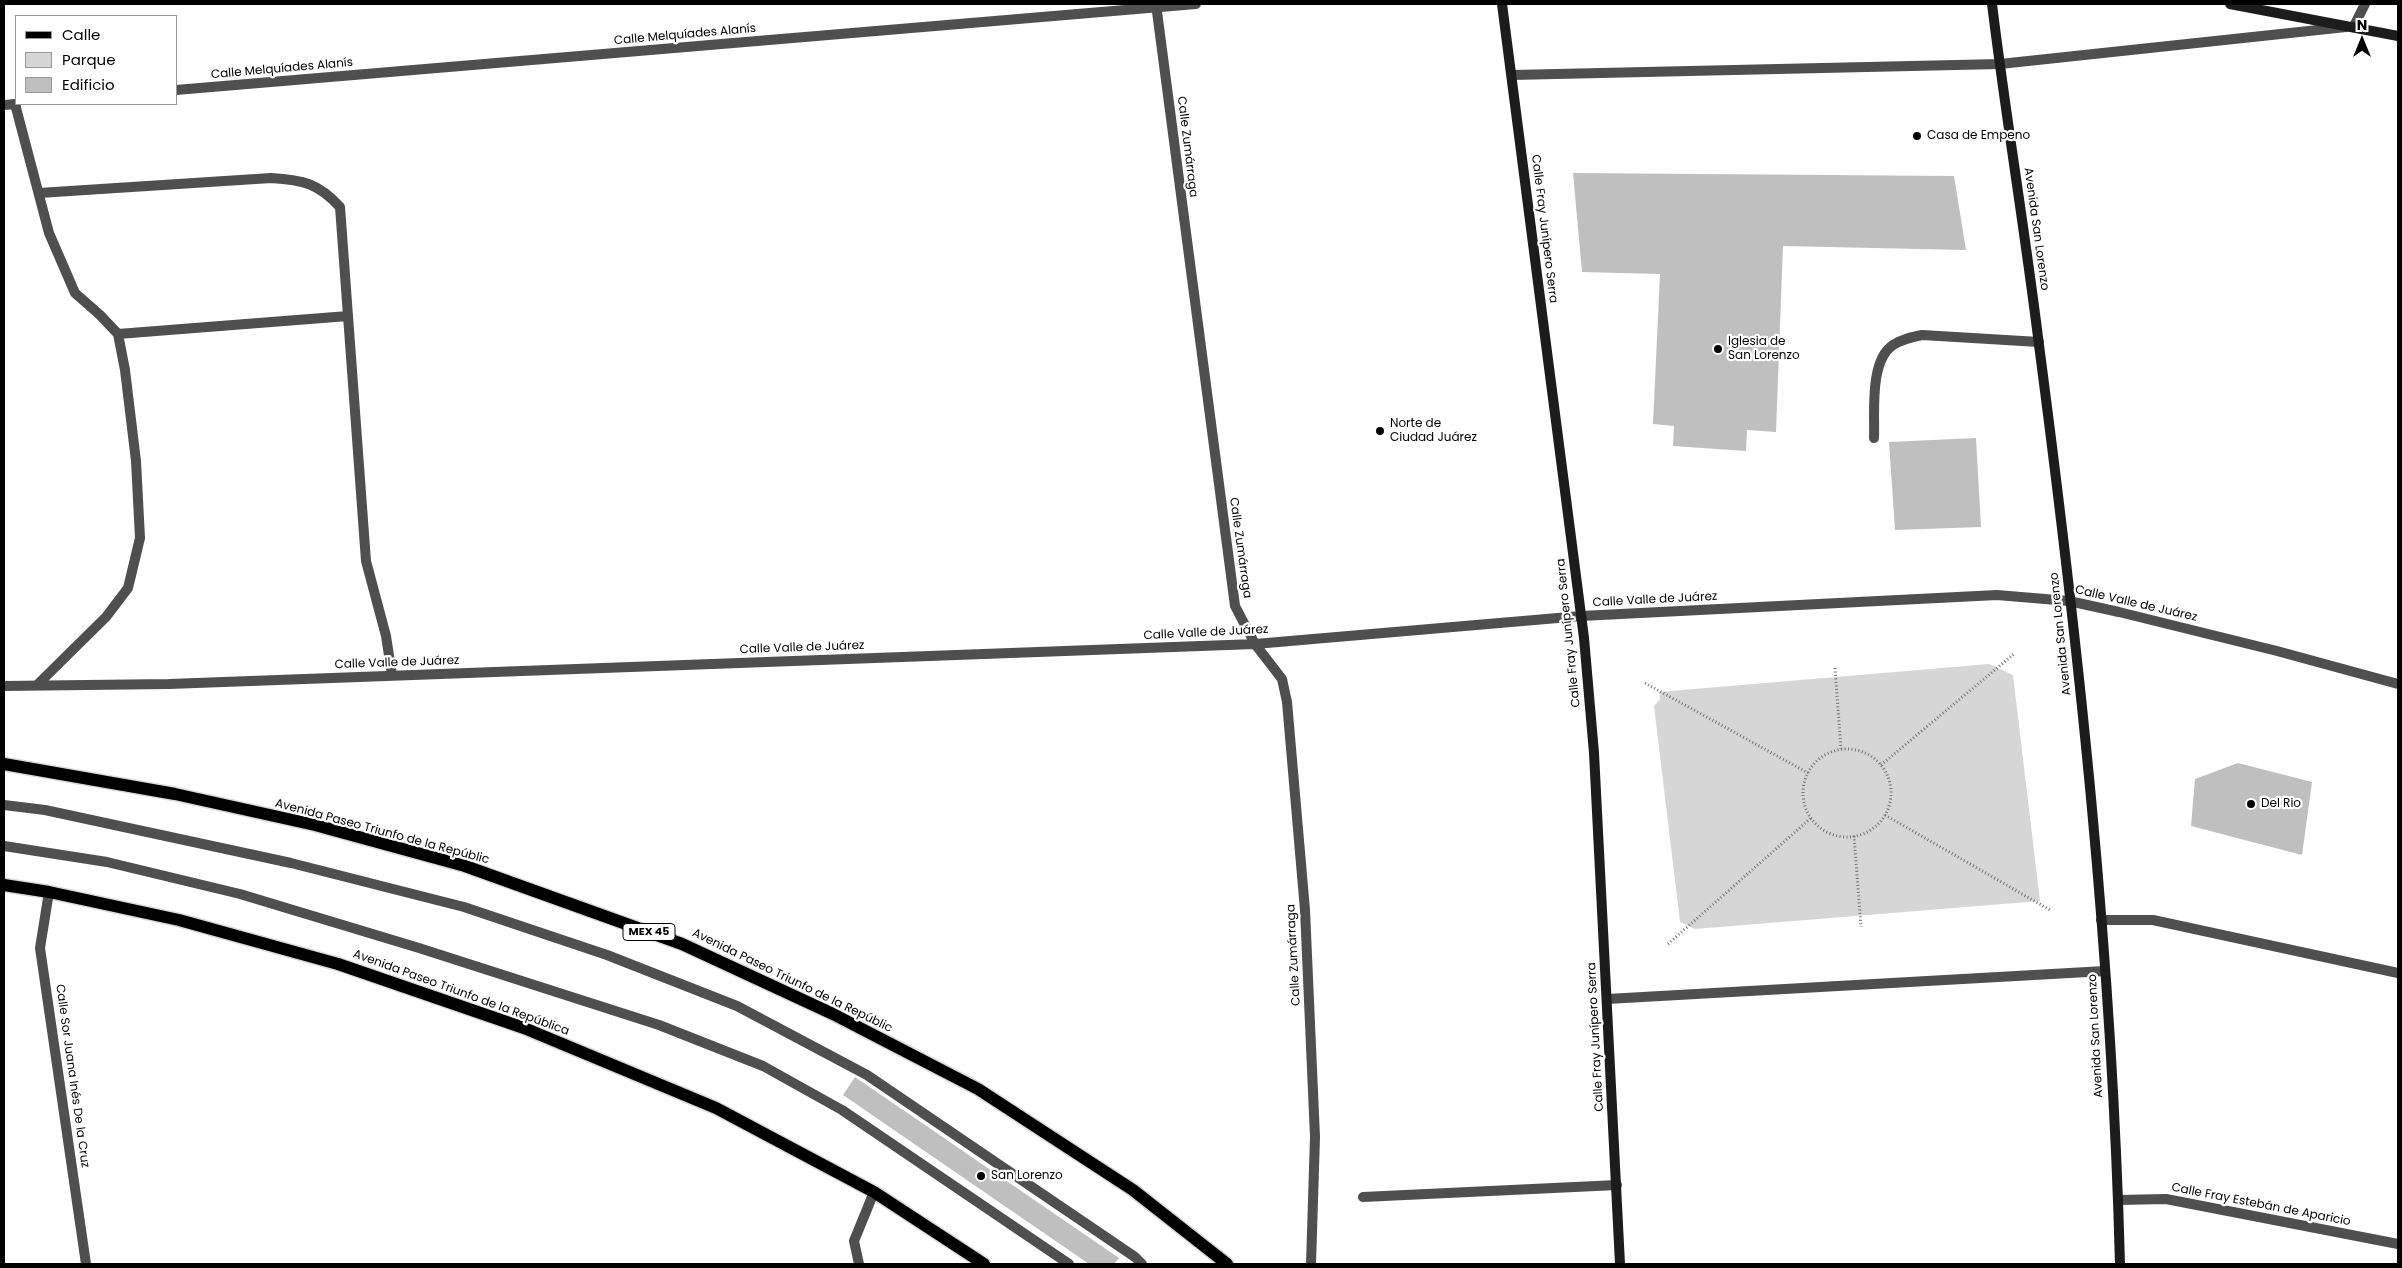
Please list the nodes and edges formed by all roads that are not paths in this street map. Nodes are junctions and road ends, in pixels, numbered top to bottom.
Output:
1 (1196, 4) edge
2 (1502, 4) edge
3 (1992, 4) edge
4 (2230, 4) edge
5 (2364, 4) edge
6 (1156, 6) edge
7 (2354, 26) junction
8 (2398, 36) edge
9 (2000, 64) junction
10 (1512, 75) junction
11 (178, 90) edge
12 (16, 105) edge
13 (39, 193) junction
14 (348, 316) junction
15 (118, 334) junction
16 (2039, 342) junction
17 (1874, 438) dead end
18 (2069, 602) junction
19 (1581, 616) junction
20 (1255, 644) junction
21 (392, 675) junction
22 (2398, 684) edge
23 (4, 686) edge
24 (37, 686) junction
25 (4, 764) edge
26 (4, 805) edge
27 (4, 846) edge
28 (4, 885) edge
29 (49, 892) junction
30 (2101, 920) junction
31 (2105, 970) junction
32 (2398, 974) edge
33 (1607, 998) junction
34 (1617, 1184) junction
35 (874, 1192) junction
36 (1363, 1197) dead end
37 (2118, 1200) junction
38 (2398, 1244) edge
39 (86, 1264) edge
40 (859, 1264) edge
41 (984, 1264) edge
42 (1070, 1264) edge
43 (1142, 1264) edge
44 (1226, 1264) edge
45 (1311, 1264) edge
46 (1620, 1264) edge
47 (2120, 1264) edge

1 - 6 street, Calle Melquíades Alanís
2 - 10 main road, Calle Fray Junípero Serra
3 - 9 main road, Avenida San Lorenzo
4 - 7 main road
5 - 7 street
6 - 11 street, Calle Melquíades Alanís
6 - 20 street, Calle Zumárraga
7 - 8 main road
7 - 9 street
9 - 10 street
9 - 16 main road, Avenida San Lorenzo
10 - 19 main road, Calle Fray Junípero Serra
12 - 13 street
13 - 14 street
13 - 15 street
14 - 15 street
14 - 21 street
15 - 24 street
16 - 17 street
16 - 18 main road, Avenida San Lorenzo
18 - 19 street, Calle Valle de Juárez
18 - 22 street, Calle Valle de Juárez
18 - 30 main road, Avenida San Lorenzo
19 - 20 street, Calle Valle de Juárez
19 - 33 main road, Calle Fray Junípero Serra
20 - 21 street, Calle Valle de Juárez
20 - 45 street, Calle Zumárraga
21 - 24 street, Calle Valle de Juárez
23 - 24 street, Calle Valle de Juárez
25 - 44 main road, Avenida Paseo Triunfo de la Repúblic / MEX 45
26 - 43 street
27 - 42 street
28 - 29 main road, Avenida Paseo Triunfo de la República
29 - 35 main road, Avenida Paseo Triunfo de la República
29 - 39 street, Calle Sor Juana Inés De la Cruz
30 - 31 main road, Avenida San Lorenzo
30 - 32 street
31 - 33 street
31 - 37 main road, Avenida San Lorenzo
33 - 34 main road, Calle Fray Junípero Serra
34 - 36 street
34 - 46 main road, Calle Fray Junípero Serra
35 - 40 street
35 - 41 main road, Avenida Paseo Triunfo de la República
37 - 38 street, Calle Fray Estebán de Aparicio
37 - 47 main road, Avenida San Lorenzo

